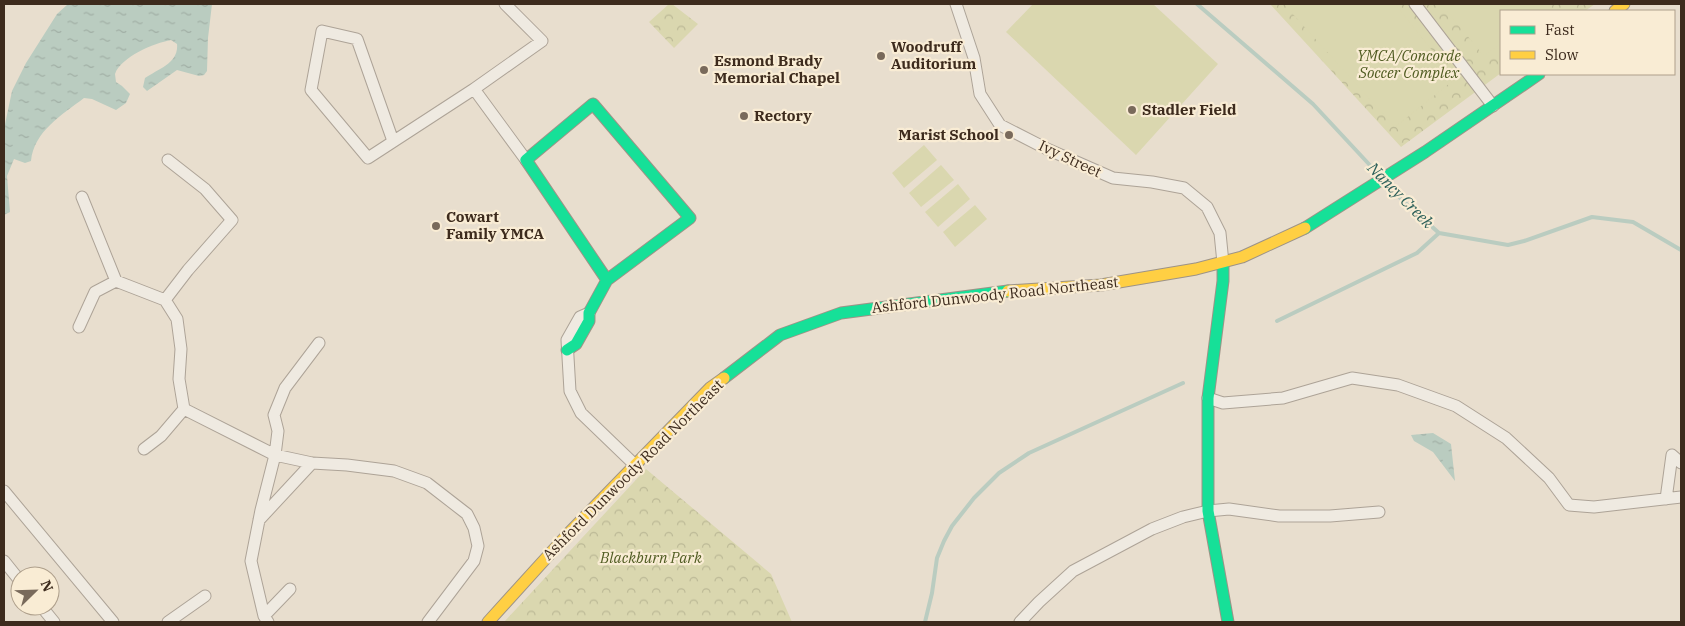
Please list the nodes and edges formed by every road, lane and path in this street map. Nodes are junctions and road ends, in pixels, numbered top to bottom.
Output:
1 (505, 4) edge
2 (956, 4) edge
3 (1415, 4) edge
4 (1539, 75) edge
5 (474, 89) junction
6 (1493, 106) junction
7 (393, 141) junction
8 (168, 160) dead end
9 (526, 160) junction
10 (82, 197) dead end
11 (1223, 263) junction
12 (607, 280) junction
13 (116, 281) junction
14 (165, 300) junction
15 (79, 327) dead end
16 (319, 343) dead end
17 (567, 350) joint
18 (1208, 398) junction
19 (184, 409) junction
20 (144, 449) dead end
21 (275, 455) junction
22 (312, 463) junction
23 (1681, 463) edge
24 (635, 465) junction
25 (4, 491) edge
26 (1681, 497) edge
27 (1666, 499) junction
28 (1208, 511) junction
29 (1379, 512) dead end
30 (259, 520) junction
31 (290, 588) dead end
32 (205, 596) dead end
33 (266, 619) edge
34 (113, 622) edge
35 (168, 622) edge
36 (428, 622) edge
37 (488, 622) edge
38 (1020, 622) edge
39 (1228, 622) edge

1 - 5 street
2 - 11 street, Ivy Street
3 - 6 street
4 - 6 main road, Ashford Dunwoody Road Northeast
5 - 7 street
5 - 9 street
6 - 11 main road, Ashford Dunwoody Road Northeast
7 - 7 street
8 - 14 street
9 - 12 main road
9 - 12 main road
10 - 13 street
11 - 18 main road
11 - 24 main road, Ashford Dunwoody Road Northeast
12 - 17 main road
13 - 14 street
13 - 15 street
14 - 19 street
16 - 21 street
17 - 24 street
18 - 27 street
18 - 28 main road
19 - 20 street
19 - 21 street
21 - 22 street
21 - 30 street
22 - 30 street
22 - 36 street
23 - 27 street
24 - 37 main road, Ashford Dunwoody Road Northeast
25 - 34 street
26 - 27 street
28 - 29 street
28 - 38 street
28 - 39 main road
30 - 33 street
31 - 33 street
32 - 35 street

